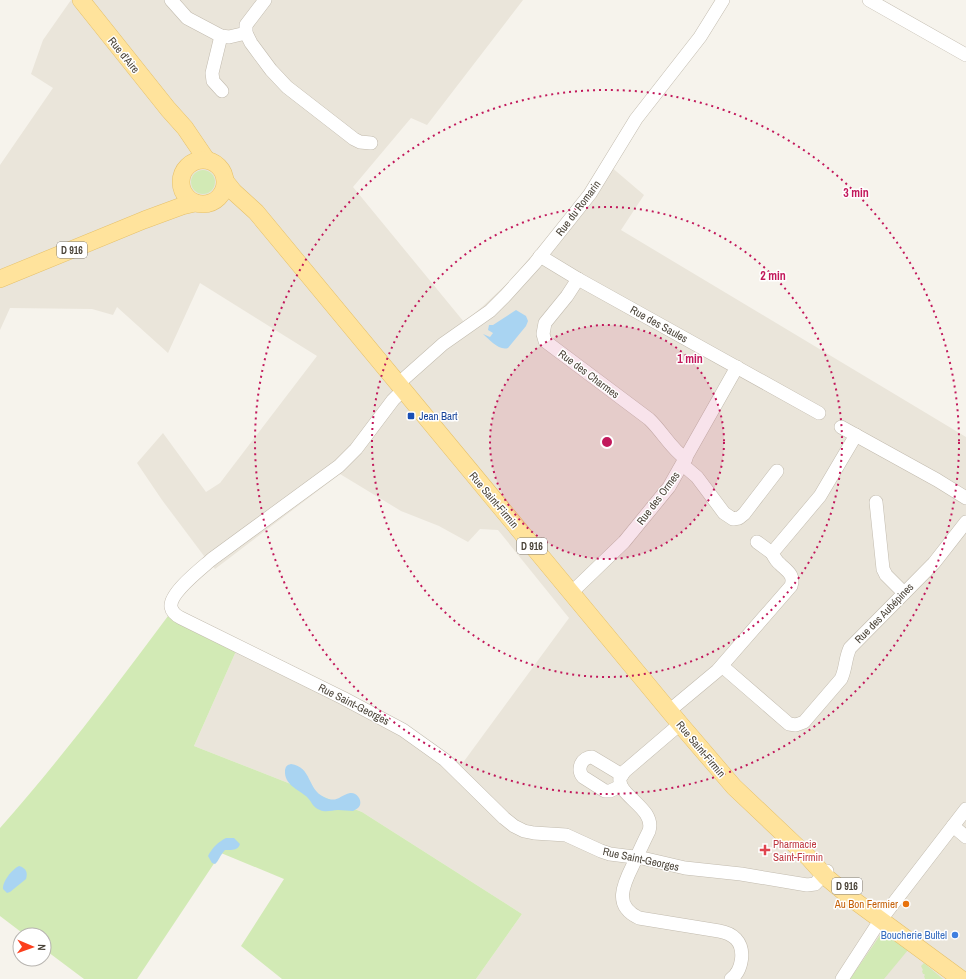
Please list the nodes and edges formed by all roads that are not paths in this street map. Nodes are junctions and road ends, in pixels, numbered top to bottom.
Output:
1 (81, 0) edge
2 (171, 0) edge
3 (265, 0) edge
4 (722, 0) edge
5 (869, 0) edge
6 (246, 33) junction
7 (221, 36) junction
8 (966, 55) edge
9 (222, 91) dead end
10 (168, 110) junction
11 (371, 143) dead end
12 (206, 160) junction
13 (186, 167) junction
14 (226, 182) junction
15 (181, 184) junction
16 (215, 201) junction
17 (195, 203) junction
18 (144, 220) junction
19 (265, 225) junction
20 (540, 256) junction
21 (0, 279) edge
22 (578, 279) junction
23 (737, 368) junction
24 (400, 387) junction
25 (819, 413) dead end
26 (840, 426) dead end
27 (856, 435) junction
28 (685, 462) junction
29 (777, 471) dead end
30 (966, 498) edge
31 (876, 502) dead end
32 (966, 522) edge
33 (757, 542) dead end
34 (772, 553) junction
35 (571, 593) junction
36 (904, 593) junction
37 (722, 666) junction
38 (669, 711) junction
39 (680, 724) junction
40 (966, 809) edge
41 (953, 826) junction
42 (966, 837) edge
43 (636, 857) junction
44 (825, 873) junction
45 (883, 916) junction
46 (731, 979) edge
47 (842, 979) edge
48 (962, 979) edge

1 - 10 main road, Rue d'Aire
2 - 7 street
3 - 6 street
4 - 20 street, Rue du Romarin
5 - 8 street
6 - 7 street
6 - 11 street
7 - 9 street
10 - 12 main road, Rue d'Aire
10 - 13 main road, Rue d'Aire
12 - 13 main road
12 - 14 main road
13 - 15 main road
14 - 16 main road
14 - 19 main road, Rue Saint-Firmin / D 916
15 - 17 main road
15 - 18 main road, D 916
16 - 17 main road
16 - 19 main road, Rue Saint-Firmin / D 916
17 - 18 main road, D 916
18 - 21 main road, D 916
19 - 24 main road, Rue Saint-Firmin / D 916
20 - 22 street, Rue des Saules
20 - 24 street, Rue du Romarin
22 - 23 street, Rue des Saules
22 - 28 street, Rue des Charmes
23 - 25 street, Rue des Saules
23 - 28 street, Rue des Ormes
24 - 35 main road, Rue Saint-Firmin / D 916
24 - 43 street, Rue Saint-Georges
26 - 27 street
27 - 30 street
27 - 34 street
28 - 29 street, Rue des Charmes
28 - 35 street, Rue des Ormes
31 - 36 street
32 - 36 street, Rue des Aubépines
33 - 34 street
34 - 37 street
35 - 38 main road, Rue Saint-Firmin / D 916
36 - 37 street, Rue des Aubépines
37 - 38 street
38 - 39 main road, Rue Saint-Firmin / D 916
39 - 43 street
39 - 44 main road, Rue Saint-Firmin / D 916
40 - 41 street
41 - 42 street
41 - 45 street
43 - 44 street, Rue Saint-Georges
43 - 46 street
44 - 45 main road, Rue Saint-Firmin / D 916
45 - 47 street
45 - 48 main road, D 916

